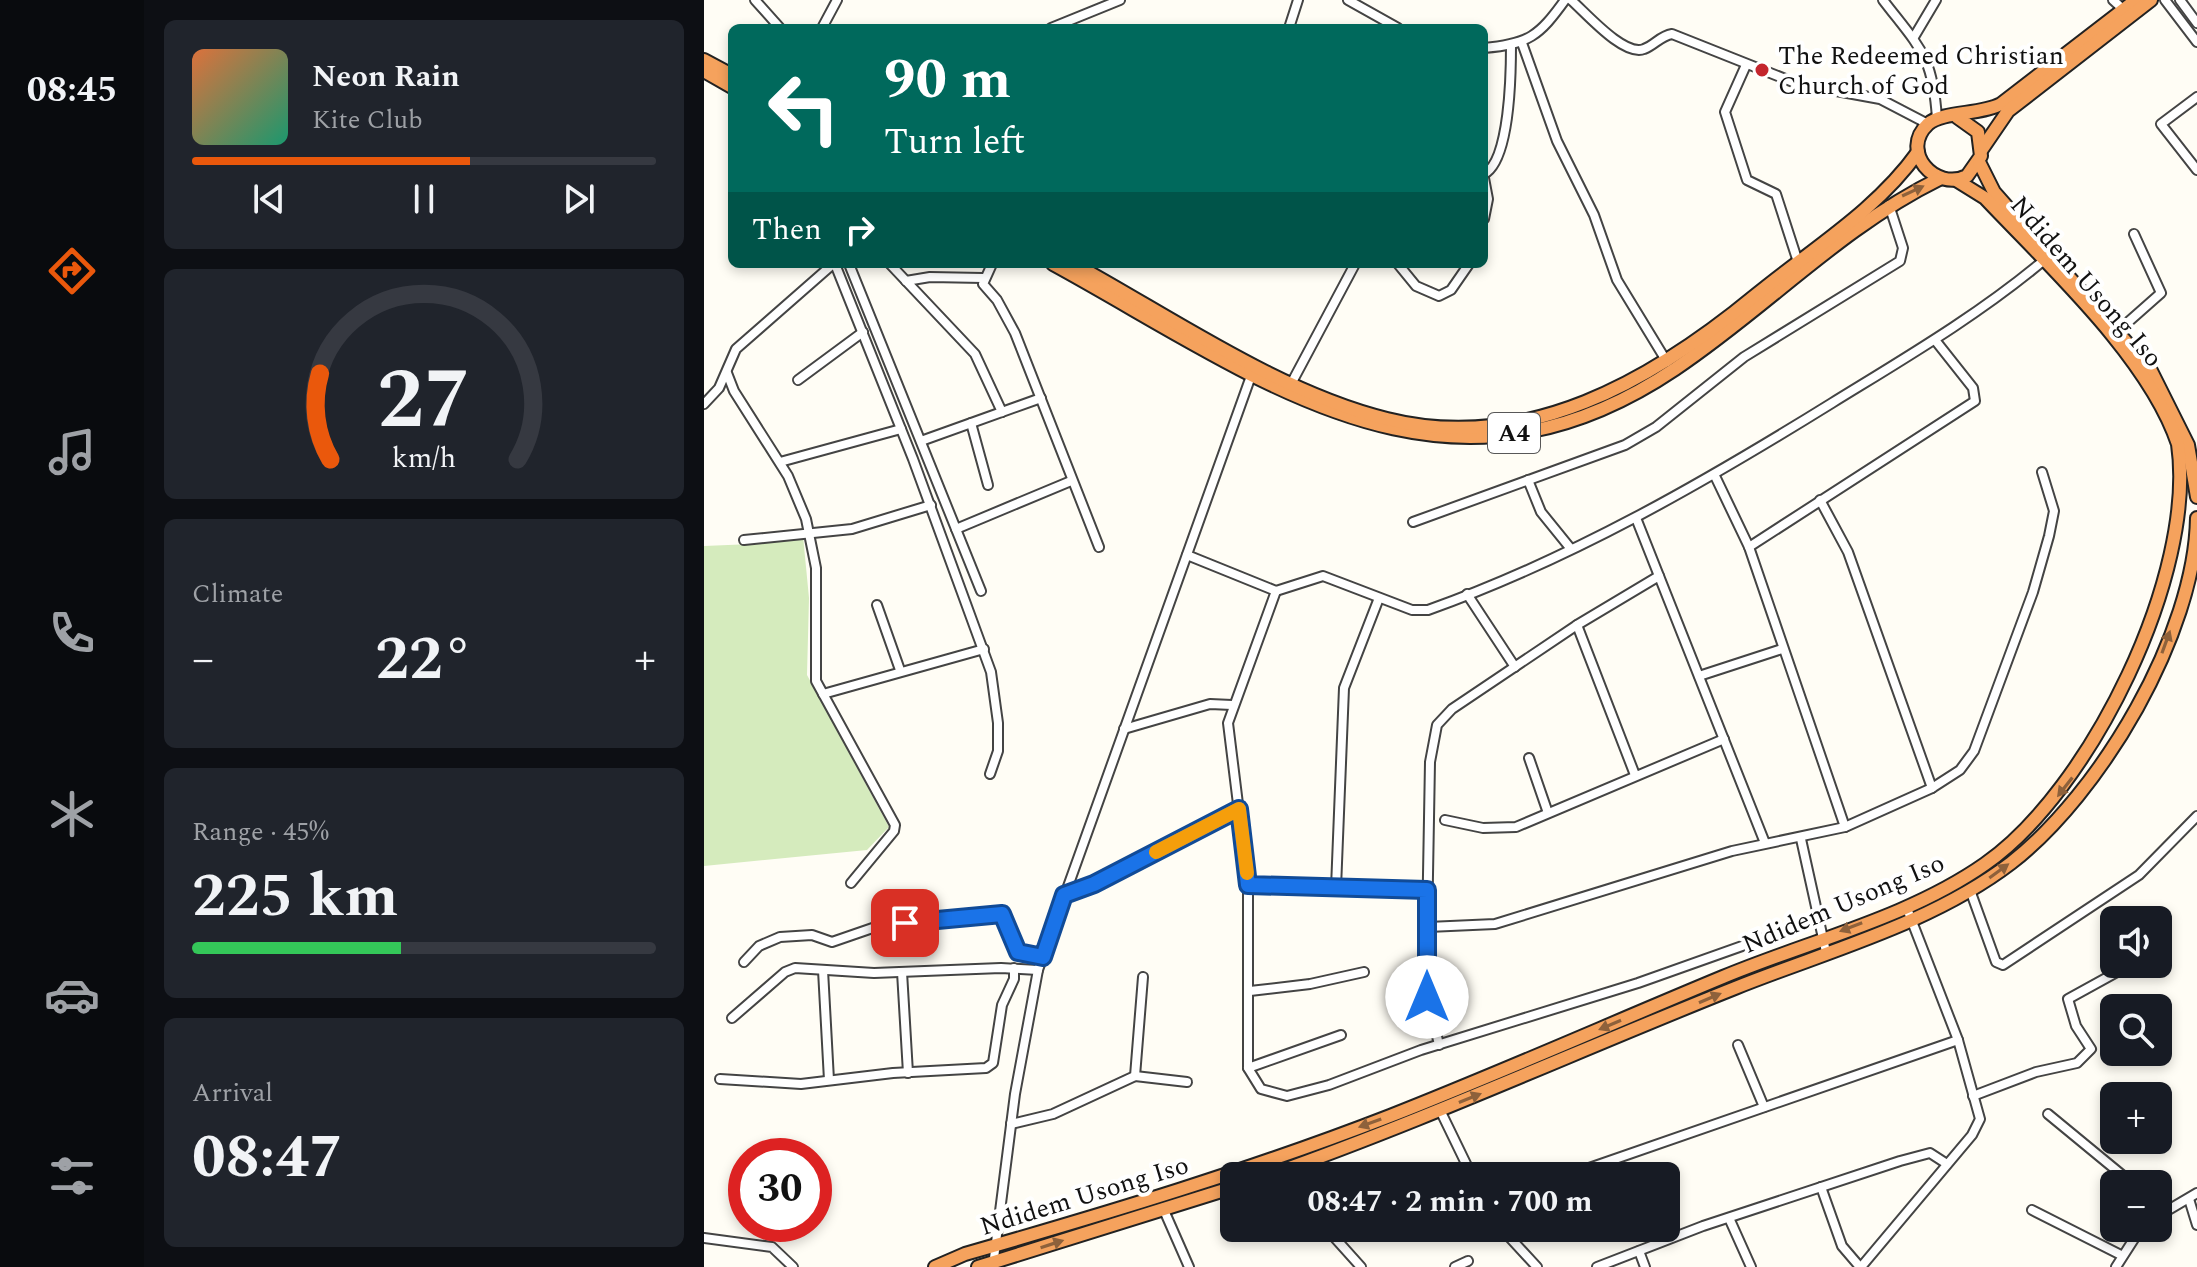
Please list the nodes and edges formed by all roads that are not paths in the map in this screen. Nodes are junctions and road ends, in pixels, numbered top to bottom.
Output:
1 (755, 0) edge
2 (837, 0) edge
3 (1120, 0) edge
4 (1298, 0) edge
5 (1348, 0) edge
6 (1568, 0) edge
7 (1883, 0) edge
8 (1936, 0) edge
9 (2113, 0) edge
10 (2136, 0) edge
11 (2151, 0) edge
12 (2165, 0) edge
13 (2180, 0) edge
14 (2124, 10) junction
15 (2197, 23) edge
16 (776, 24) edge
17 (824, 24) edge
18 (1072, 24) edge
19 (1290, 24) edge
20 (1391, 24) edge
21 (1914, 37) junction
22 (2197, 42) edge
23 (1522, 43) junction
24 (1511, 45) junction
25 (1488, 48) edge
26 (704, 60) edge
27 (1746, 65) junction
28 (704, 71) edge
29 (728, 73) edge
30 (728, 85) edge
31 (2197, 97) edge
32 (1957, 117) junction
33 (1933, 121) junction
34 (1918, 152) junction
35 (1981, 155) junction
36 (2197, 170) edge
37 (1488, 173) edge
38 (1939, 179) junction
39 (1956, 180) junction
40 (1889, 204) junction
41 (2134, 234) dead end
42 (2043, 261) junction
43 (1798, 262) junction
44 (829, 268) edge
45 (836, 268) edge
46 (851, 268) edge
47 (894, 268) edge
48 (989, 268) edge
49 (1060, 268) edge
50 (1081, 268) edge
51 (1353, 268) edge
52 (1401, 268) edge
53 (1466, 268) edge
54 (983, 278) junction
55 (906, 281) junction
56 (2118, 331) junction
57 (863, 332) junction
58 (1935, 340) junction
59 (1667, 362) junction
60 (727, 373) junction
61 (1251, 376) junction
62 (798, 380) dead end
63 (1291, 384) junction
64 (1041, 398) junction
65 (704, 404) edge
66 (1002, 412) junction
67 (971, 423) junction
68 (901, 429) junction
69 (921, 441) junction
70 (780, 462) junction
71 (2042, 472) dead end
72 (1715, 476) junction
73 (1528, 480) junction
74 (1071, 481) junction
75 (988, 485) dead end
76 (2194, 491) edge
77 (1820, 500) junction
78 (931, 505) junction
79 (1636, 518) junction
80 (2197, 518) edge
81 (1413, 522) dead end
82 (2190, 527) edge
83 (956, 529) junction
84 (811, 536) junction
85 (744, 540) dead end
86 (1099, 547) dead end
87 (1749, 547) junction
88 (1571, 549) junction
89 (1187, 555) junction
90 (1659, 576) junction
91 (981, 591) dead end
92 (1276, 591) junction
93 (1467, 594) junction
94 (1379, 598) junction
95 (877, 605) dead end
96 (1577, 625) junction
97 (984, 649) junction
98 (1782, 649) junction
99 (2147, 650) junction
100 (1515, 667) junction
101 (900, 670) junction
102 (1699, 676) junction
103 (2151, 679) junction
104 (823, 694) junction
105 (1232, 705) junction
106 (1124, 729) junction
107 (1724, 739) junction
108 (2092, 752) junction
109 (1529, 758) dead end
110 (990, 774) dead end
111 (2095, 774) junction
112 (1635, 775) junction
113 (1932, 788) junction
114 (1239, 809) junction
115 (1548, 813) junction
116 (2197, 816) edge
117 (1445, 820) dead end
118 (1845, 827) junction
119 (1801, 839) junction
120 (1765, 843) junction
121 (851, 883) dead end
122 (1248, 885) junction
123 (1949, 886) junction
124 (1336, 888) junction
125 (1427, 890) junction
126 (1970, 890) junction
127 (1064, 895) junction
128 (1956, 899) junction
129 (1906, 906) junction
130 (1818, 919) junction
131 (1911, 919) junction
132 (1428, 927) junction
133 (1823, 938) junction
134 (1826, 952) junction
135 (1043, 957) junction
136 (744, 962) dead end
137 (1014, 968) junction
138 (823, 970) junction
139 (1038, 970) junction
140 (902, 972) junction
141 (1364, 972) dead end
142 (1143, 977) dead end
143 (2106, 978) edge
144 (1250, 991) junction
145 (732, 1018) dead end
146 (1341, 1035) dead end
147 (1958, 1040) junction
148 (1439, 1045) junction
149 (1738, 1045) dead end
150 (1248, 1068) junction
151 (908, 1073) junction
152 (1135, 1076) junction
153 (720, 1079) dead end
154 (829, 1080) junction
155 (1187, 1082) dead end
156 (1973, 1096) junction
157 (1764, 1107) junction
158 (1440, 1110) junction
159 (2048, 1114) dead end
160 (1011, 1124) junction
161 (1318, 1162) edge
162 (1465, 1162) edge
163 (1606, 1162) edge
164 (1947, 1164) junction
165 (2116, 1170) edge
166 (1821, 1187) junction
167 (1220, 1191) edge
168 (2193, 1196) edge
169 (2172, 1206) edge
170 (1163, 1208) junction
171 (2032, 1210) dead end
172 (1729, 1218) junction
173 (2197, 1225) edge
174 (704, 1238) edge
175 (1339, 1242) edge
176 (1514, 1242) edge
177 (2131, 1242) edge
178 (995, 1245) junction
179 (1639, 1251) junction
180 (2121, 1255) junction
181 (1468, 1261) dead end
182 (994, 1265) edge
183 (793, 1267) edge
184 (935, 1267) edge
185 (978, 1267) edge
186 (1189, 1267) edge
187 (1361, 1267) edge
188 (1455, 1267) edge
189 (1537, 1267) edge
190 (1597, 1267) edge
191 (1645, 1267) edge
192 (1751, 1267) edge
193 (1860, 1267) edge
194 (2116, 1267) edge

1 - 16 street
2 - 17 street
3 - 18 street
4 - 19 street
5 - 20 street
6 - 23 street
6 - 27 street
7 - 21 street
8 - 21 street
9 - 14 street
10 - 14 highway
11 - 35 highway
12 - 22 street
13 - 15 street
14 - 32 highway
21 - 33 street
23 - 24 street
23 - 59 street
24 - 25 street
24 - 37 street
26 - 29 highway
27 - 33 street
27 - 43 street
28 - 30 highway
31 - 36 street
32 - 33 highway
32 - 35 highway
33 - 34 highway, A4
34 - 38 highway
34 - 43 highway, A4
35 - 39 highway
35 - 56 highway, Ndidem Usong Iso
38 - 39 highway, A4
40 -> 38 highway, A4
39 - 42 highway, Ndidem Usong Iso
40 - 61 highway, A4
40 - 73 street
41 - 56 street
42 - 58 street
42 - 76 highway, Ndidem Usong Iso
43 - 59 highway, A4
44 - 60 street
45 - 57 street
46 - 69 street
47 - 55 street
48 - 54 street
49 - 61 highway, A4
50 - 63 highway, A4
51 - 63 street
52 - 53 street
54 - 55 street
54 - 64 street
55 - 66 street
56 - 76 highway, Ndidem Usong Iso
57 - 62 street
57 - 68 street
58 - 72 street
58 - 77 street
59 - 63 highway, A4
60 - 65 street
60 - 70 street
61 - 89 street
64 - 66 street
64 - 74 street
66 - 67 street
67 - 69 street
67 - 75 street
68 - 70 street
68 - 78 street
69 - 83 street
70 - 84 street
71 - 113 street
72 - 79 street
72 - 87 street
73 - 81 street
73 - 88 street
74 - 83 street
74 - 86 street
76 - 82 highway, Ndidem Usong Iso
77 - 87 street
77 - 113 street
78 - 84 street
78 - 97 street
79 - 88 street
79 - 90 street
80 - 82 highway, Ndidem Usong Iso
82 - 99 highway, Ndidem Usong Iso
103 -> 82 highway, Ndidem Usong Iso
83 - 91 street
84 - 85 street
84 - 104 street
87 - 98 street
88 - 93 street
89 - 92 street
89 - 106 street
90 - 96 street
90 - 102 street
92 - 94 street
92 - 105 street
93 - 94 street
93 - 100 street
94 - 124 street
95 - 101 street
96 - 100 street
96 - 112 street
97 - 101 street
97 - 110 street
98 - 102 street
98 - 118 street
99 - 103 highway
99 - 108 highway, Ndidem Usong Iso
100 - 125 street
101 - 104 street
102 - 107 street
103 - 111 highway, Ndidem Usong Iso
104 - 121 street
105 - 106 street
105 - 114 street
106 - 127 street
107 - 112 street
107 - 120 street
108 - 111 highway
108 -> 123 highway, Ndidem Usong Iso
109 - 115 street
126 -> 111 highway, Ndidem Usong Iso
112 - 115 street
113 - 118 street
114 - 122 street
114 - 127 street
115 - 117 street
116 - 126 street
118 - 119 street
119 - 120 street
119 - 130 street
120 - 132 street
122 - 124 street
122 - 144 street
123 - 128 highway
123 - 129 highway, Ndidem Usong Iso
124 - 125 street
125 - 132 street
126 - 128 highway, Ndidem Usong Iso
127 - 135 street
128 - 131 highway, Ndidem Usong Iso
129 - 131 street
129 -> 133 highway, Ndidem Usong Iso
130 - 133 street
130 - 148 street
131 - 134 highway, Ndidem Usong Iso
131 - 147 street
132 - 148 street
133 - 134 street
133 -> 178 highway, Ndidem Usong Iso
158 -> 134 highway, Ndidem Usong Iso
135 - 136 street
135 - 139 street
137 - 139 street
137 - 140 street
137 - 151 street
138 - 140 street
138 - 145 street
138 - 154 street
139 - 160 street
140 - 151 street
141 - 144 street
142 - 152 street
143 - 156 street
144 - 150 street
146 - 150 street
147 - 156 street
147 - 157 street
148 - 150 street
149 - 157 street
151 - 154 street
152 - 155 street
152 - 160 street
153 - 154 street
156 - 164 street
157 - 163 street
158 - 161 highway, Ndidem Usong Iso
158 - 162 street
159 - 165 street
160 - 178 street
164 - 166 street
164 - 193 street
166 - 172 street
166 - 193 street
167 - 170 highway, Ndidem Usong Iso
168 - 169 street
168 - 173 street
182 -> 170 highway, Ndidem Usong Iso
170 - 186 street
171 - 180 street
172 - 179 street
172 - 192 street
174 - 183 street
175 - 187 street
176 - 189 street
177 - 180 street
178 - 182 street
178 - 184 highway, Ndidem Usong Iso
179 - 190 street
179 - 191 street
180 - 194 street
181 - 188 street
182 - 185 highway, Ndidem Usong Iso

